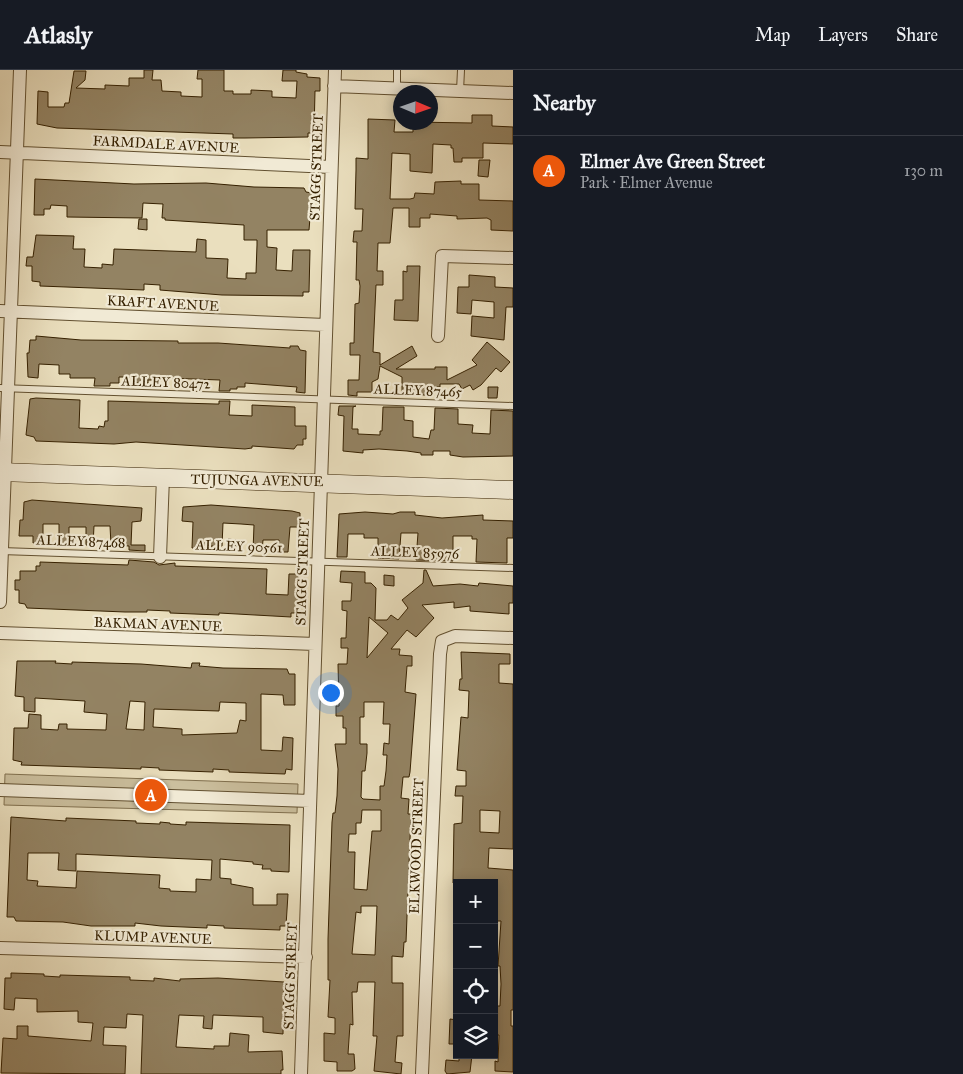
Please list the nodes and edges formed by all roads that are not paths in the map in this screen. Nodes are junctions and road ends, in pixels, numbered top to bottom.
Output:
1 (20, 70) edge
2 (334, 70) edge
3 (397, 70) edge
4 (461, 70) edge
5 (397, 85) edge
6 (334, 86) junction
7 (393, 89) edge
8 (438, 90) edge
9 (460, 91) junction
10 (513, 93) edge
11 (0, 152) edge
12 (16, 152) junction
13 (331, 167) junction
14 (513, 258) edge
15 (5, 311) edge
16 (325, 325) junction
17 (438, 336) dead end
18 (4, 388) edge
19 (323, 400) junction
20 (513, 406) edge
21 (2, 472) edge
22 (163, 477) junction
23 (320, 482) junction
24 (513, 490) edge
25 (1, 551) edge
26 (160, 557) junction
27 (317, 561) junction
28 (513, 568) edge
29 (0, 602) edge
30 (0, 633) edge
31 (513, 638) edge
32 (315, 644) junction
33 (0, 790) edge
34 (310, 800) junction
35 (0, 948) edge
36 (306, 957) junction
37 (301, 1074) edge
38 (422, 1074) edge

1 - 12 street
2 - 6 street, STAGG STREET
3 - 5 lane
4 - 9 lane
6 - 7 street
6 - 13 street, STAGG STREET
8 - 9 street
9 - 10 street
11 - 12 street, FARMDALE AVENUE
12 - 13 street, FARMDALE AVENUE
12 - 15 street
13 - 16 street, STAGG STREET
14 - 17 street
15 - 16 street, KRAFT AVENUE
15 - 18 street
16 - 19 street, STAGG STREET
18 - 19 lane, ALLEY 80472
18 - 21 street
19 - 20 lane, ALLEY 87465
19 - 23 street, STAGG STREET
21 - 22 street, TUJUNGA AVENUE
21 - 25 street
22 - 23 street, TUJUNGA AVENUE
22 - 26 street
23 - 24 street, TUJUNGA AVENUE
23 - 27 street, STAGG STREET
25 - 26 lane, ALLEY 87468
25 - 29 street
26 - 27 lane, ALLEY 90561
27 - 28 lane, ALLEY 85976
27 - 32 street, STAGG STREET
30 - 32 street, BAKMAN AVENUE
31 - 38 street, ELKWOOD STREET
32 - 34 street, STAGG STREET
33 - 34 street
34 - 36 street, STAGG STREET
35 - 36 street, KLUMP AVENUE
36 - 37 street, STAGG STREET

